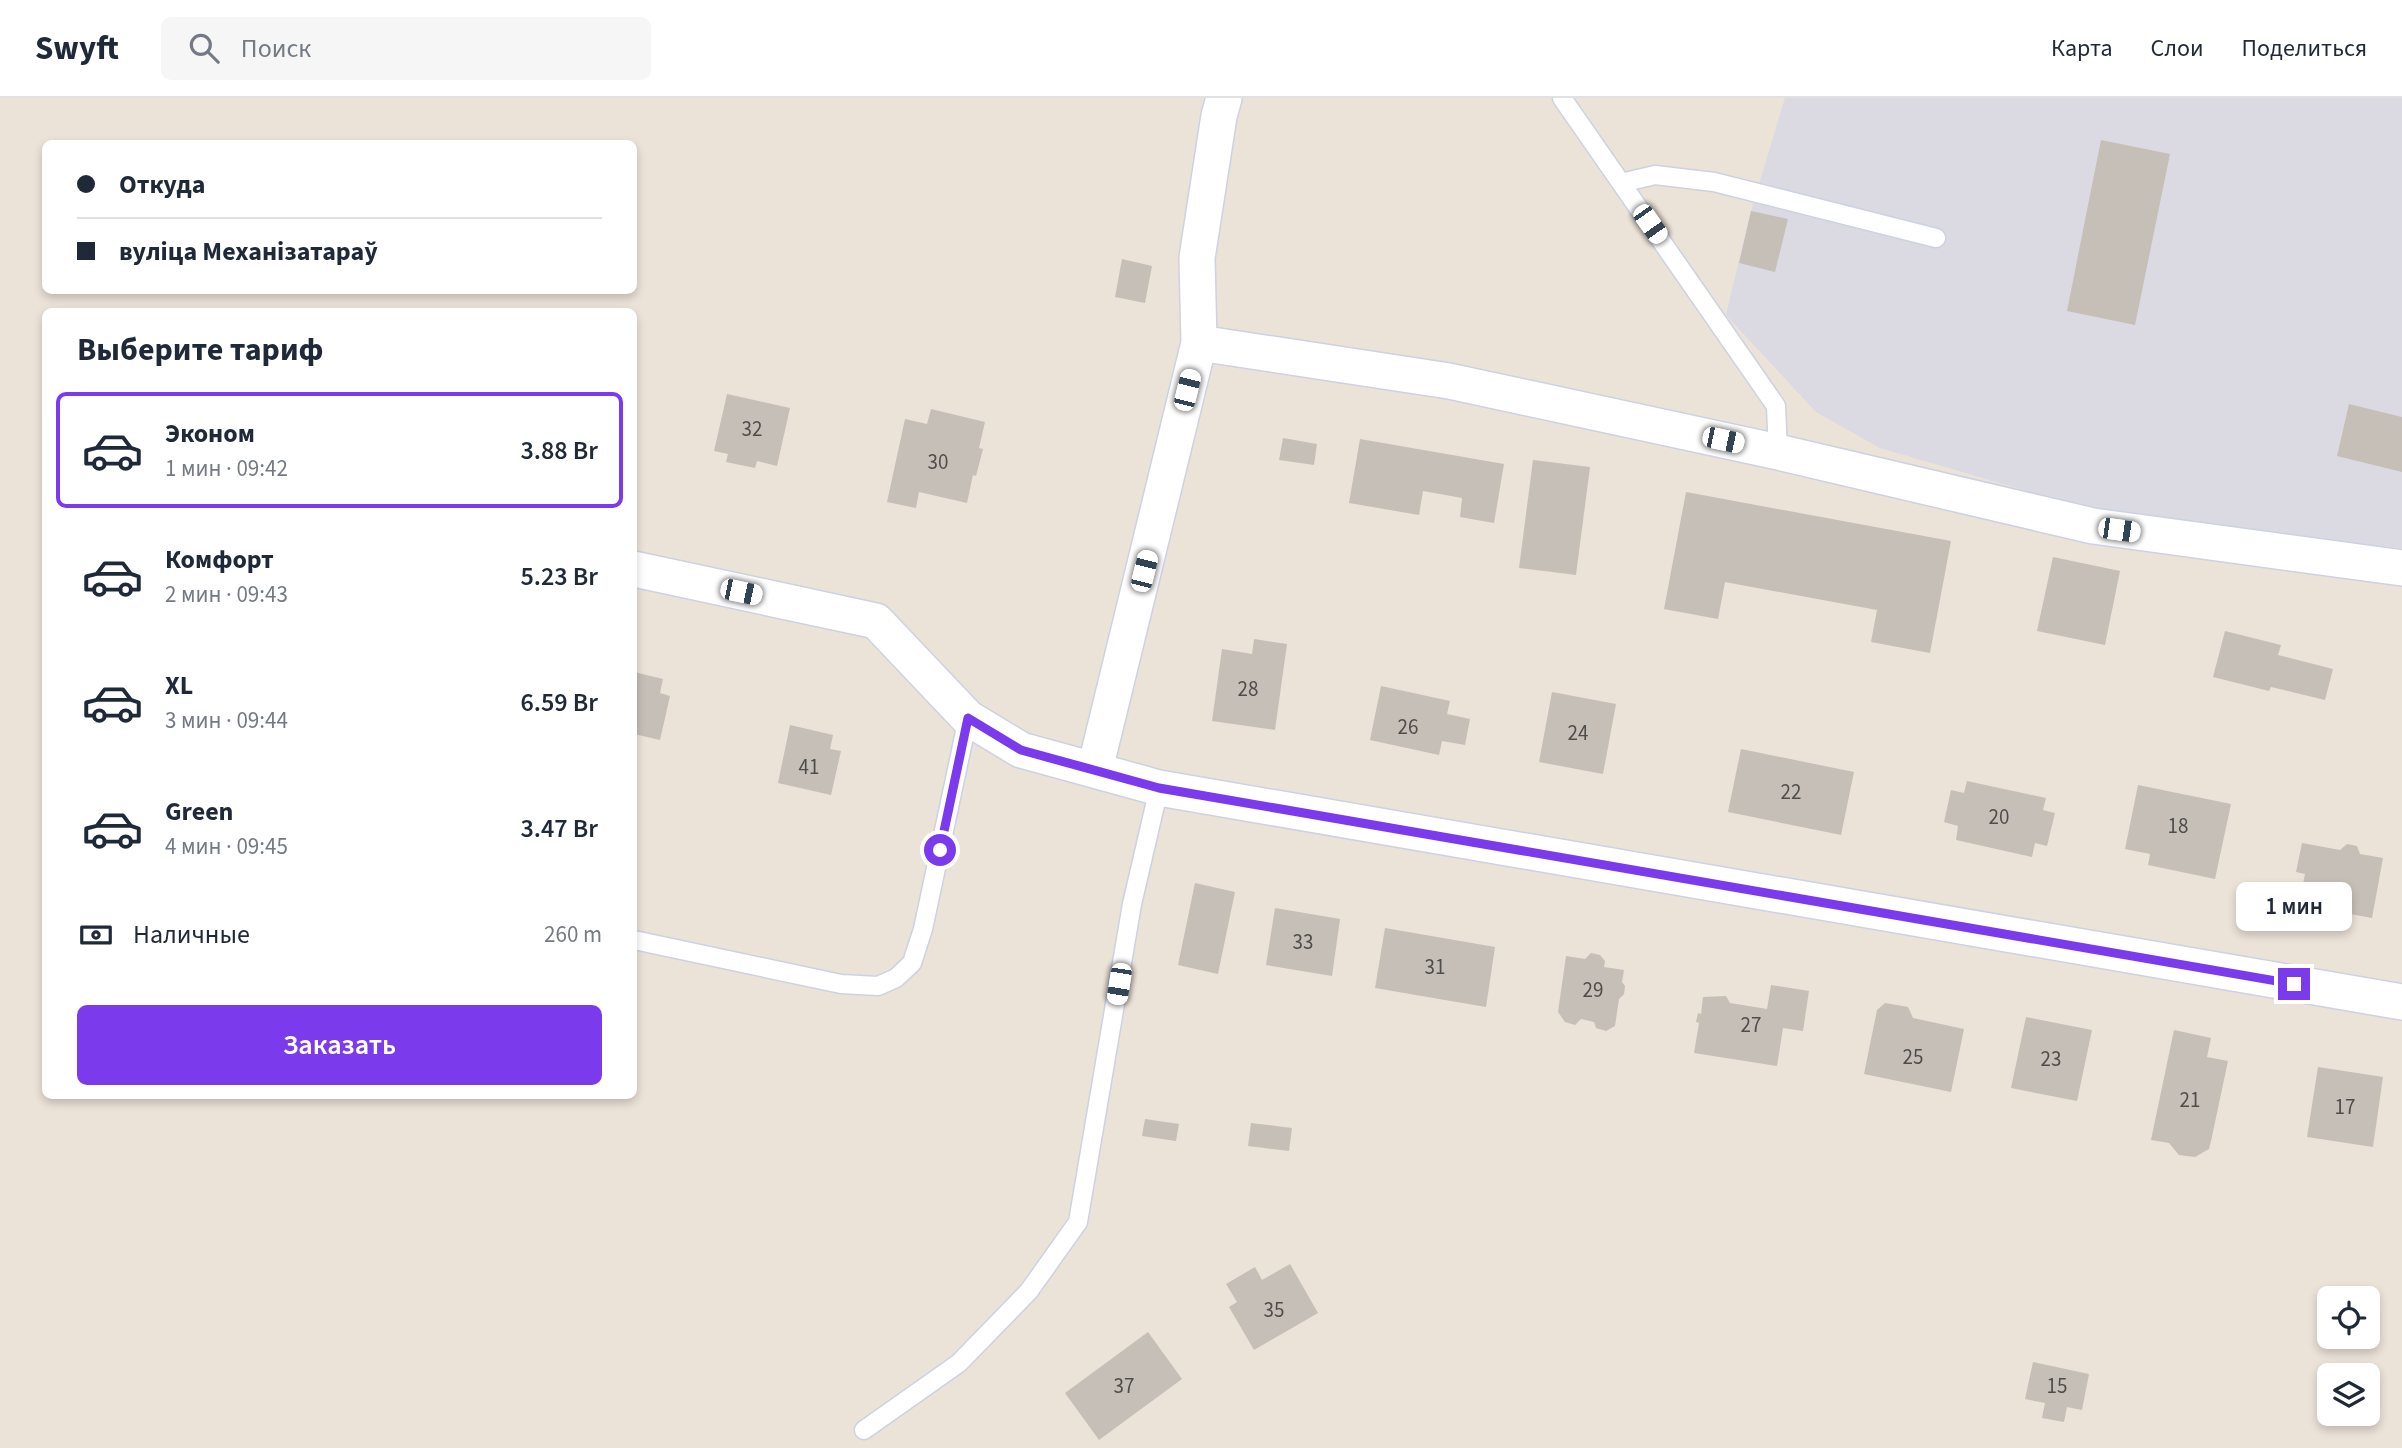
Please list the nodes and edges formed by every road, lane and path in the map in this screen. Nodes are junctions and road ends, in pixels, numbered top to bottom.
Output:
1 (1224, 98) edge
2 (1562, 98) edge
3 (1621, 183) junction
4 (1936, 238) dead end
5 (1199, 343) junction
6 (1778, 452) junction
7 (2402, 568) edge
8 (637, 570) edge
9 (968, 718) junction
10 (1095, 769) junction
11 (1159, 788) junction
12 (637, 941) edge
13 (2402, 1002) edge
14 (864, 1430) dead end

1 - 5 street
2 - 3 lane
3 - 4 lane
3 - 6 lane
5 - 6 street
5 - 10 street
6 - 7 street
8 - 9 street
9 - 10 street
9 - 12 lane
10 - 11 street
11 - 13 street
11 - 14 lane

